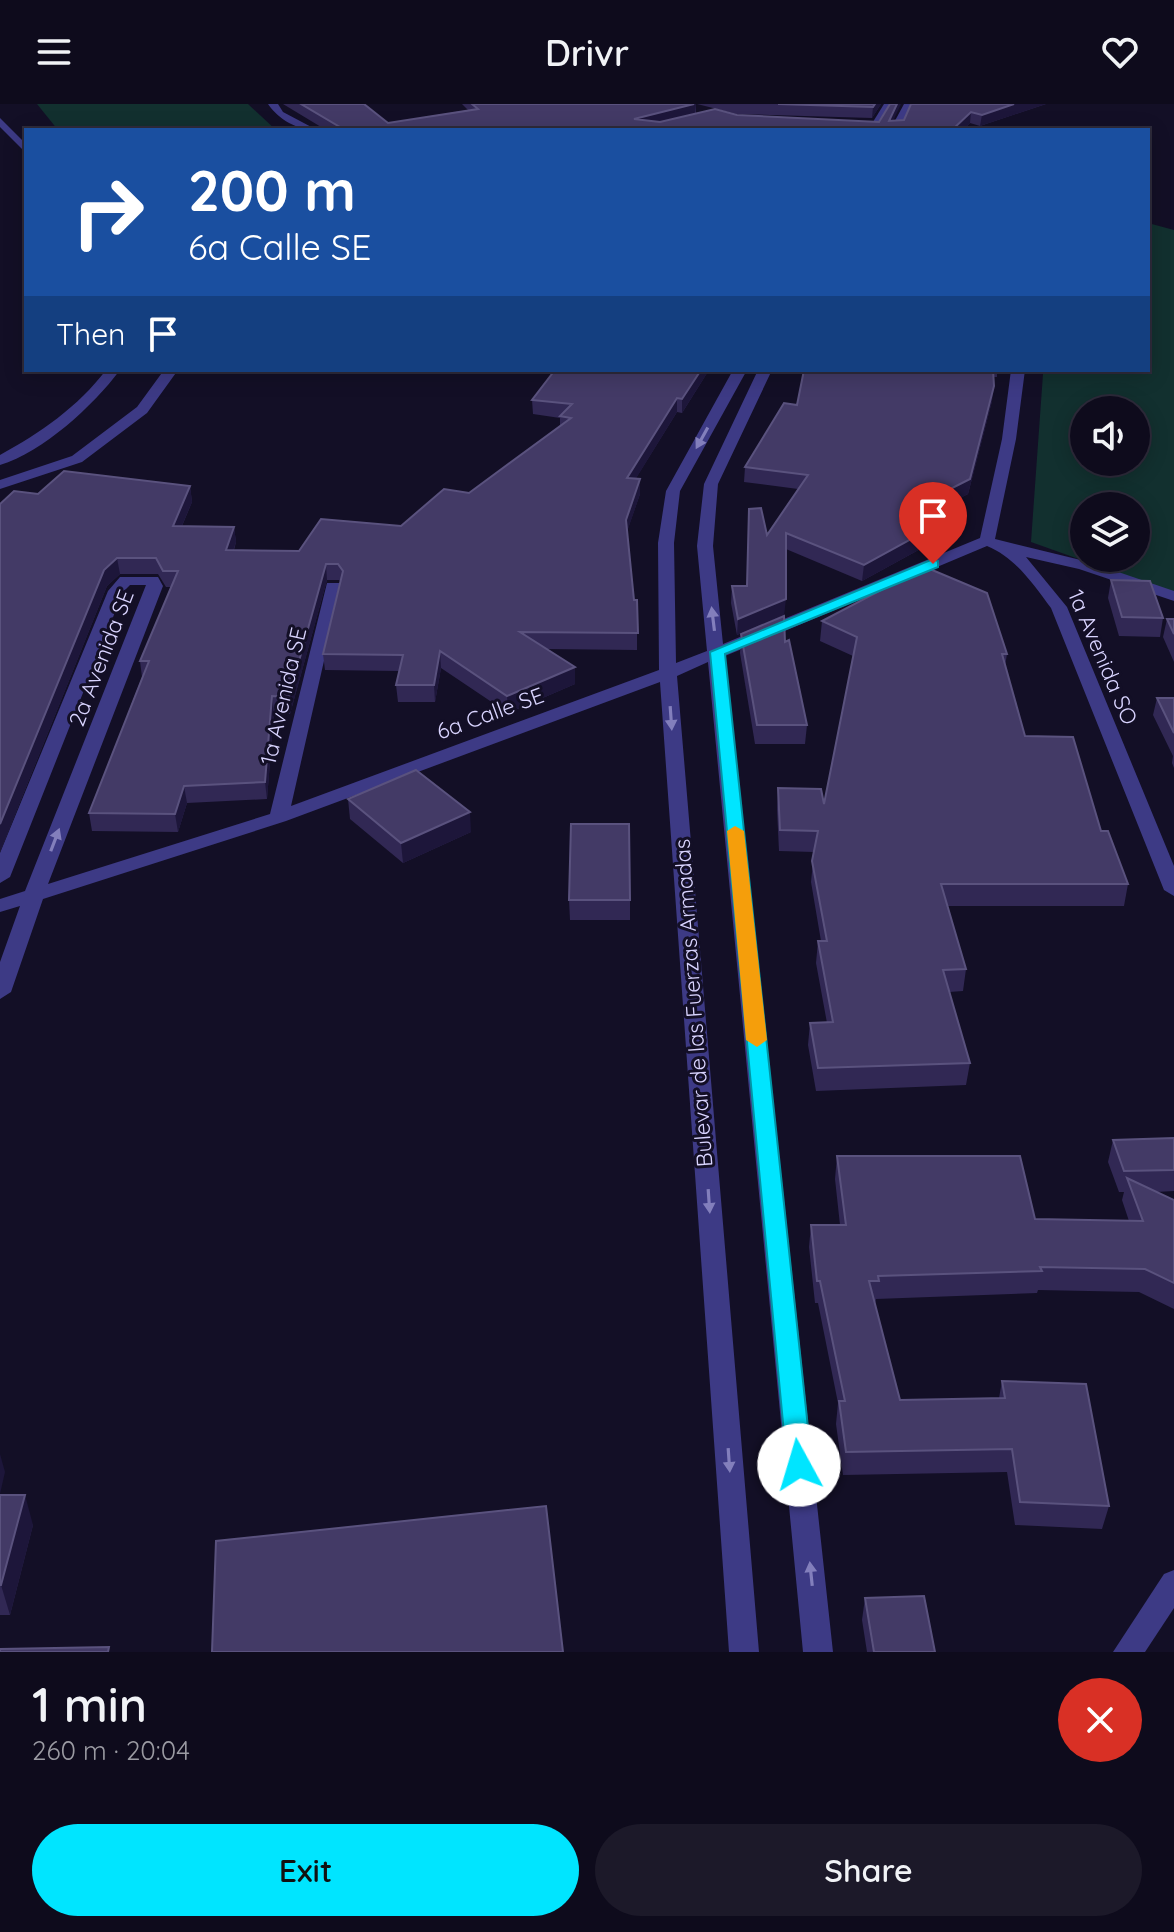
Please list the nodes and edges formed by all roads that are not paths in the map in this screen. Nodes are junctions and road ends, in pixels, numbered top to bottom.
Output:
1 (273, 104) edge
2 (889, 104) edge
3 (909, 104) edge
4 (0, 121) edge
5 (858, 122) edge
6 (875, 127) edge
7 (308, 128) edge
8 (896, 128) edge
9 (24, 148) edge
10 (112, 372) edge
11 (170, 372) edge
12 (739, 372) edge
13 (764, 372) edge
14 (1018, 372) edge
15 (0, 461) edge
16 (0, 485) edge
17 (987, 541) junction
18 (1005, 548) junction
19 (333, 586) dead end
20 (1174, 596) edge
21 (717, 652) junction
22 (668, 673) junction
23 (279, 817) junction
24 (0, 877) edge
25 (1174, 890) edge
26 (34, 895) junction
27 (0, 906) edge
28 (0, 992) edge
29 (1174, 1583) edge
30 (744, 1652) edge
31 (818, 1652) edge
32 (1128, 1652) edge

1 - 7 street
2 - 6 street
3 - 8 street
4 - 9 street
5 - 6 street
10 - 15 street
11 - 16 street
12 -> 22 street, Bulevar de las Fuerzas Armadas
21 -> 13 street
14 - 17 street
17 - 18 street, 1a Avenida SO
17 - 21 street, 6a Calle SE
18 - 20 street
18 - 25 street, 1a Avenida SO
19 - 23 street, 1a Avenida SE
21 - 22 street, 6a Calle SE
31 -> 21 street
22 - 23 street, 6a Calle SE
22 -> 30 street, Bulevar de las Fuerzas Armadas
23 - 26 street, 6a Calle SE
26 -> 24 street, 2a Avenida SE
26 - 27 street, 6a Calle SE
26 - 28 street, 2a Avenida SE
29 - 32 street

